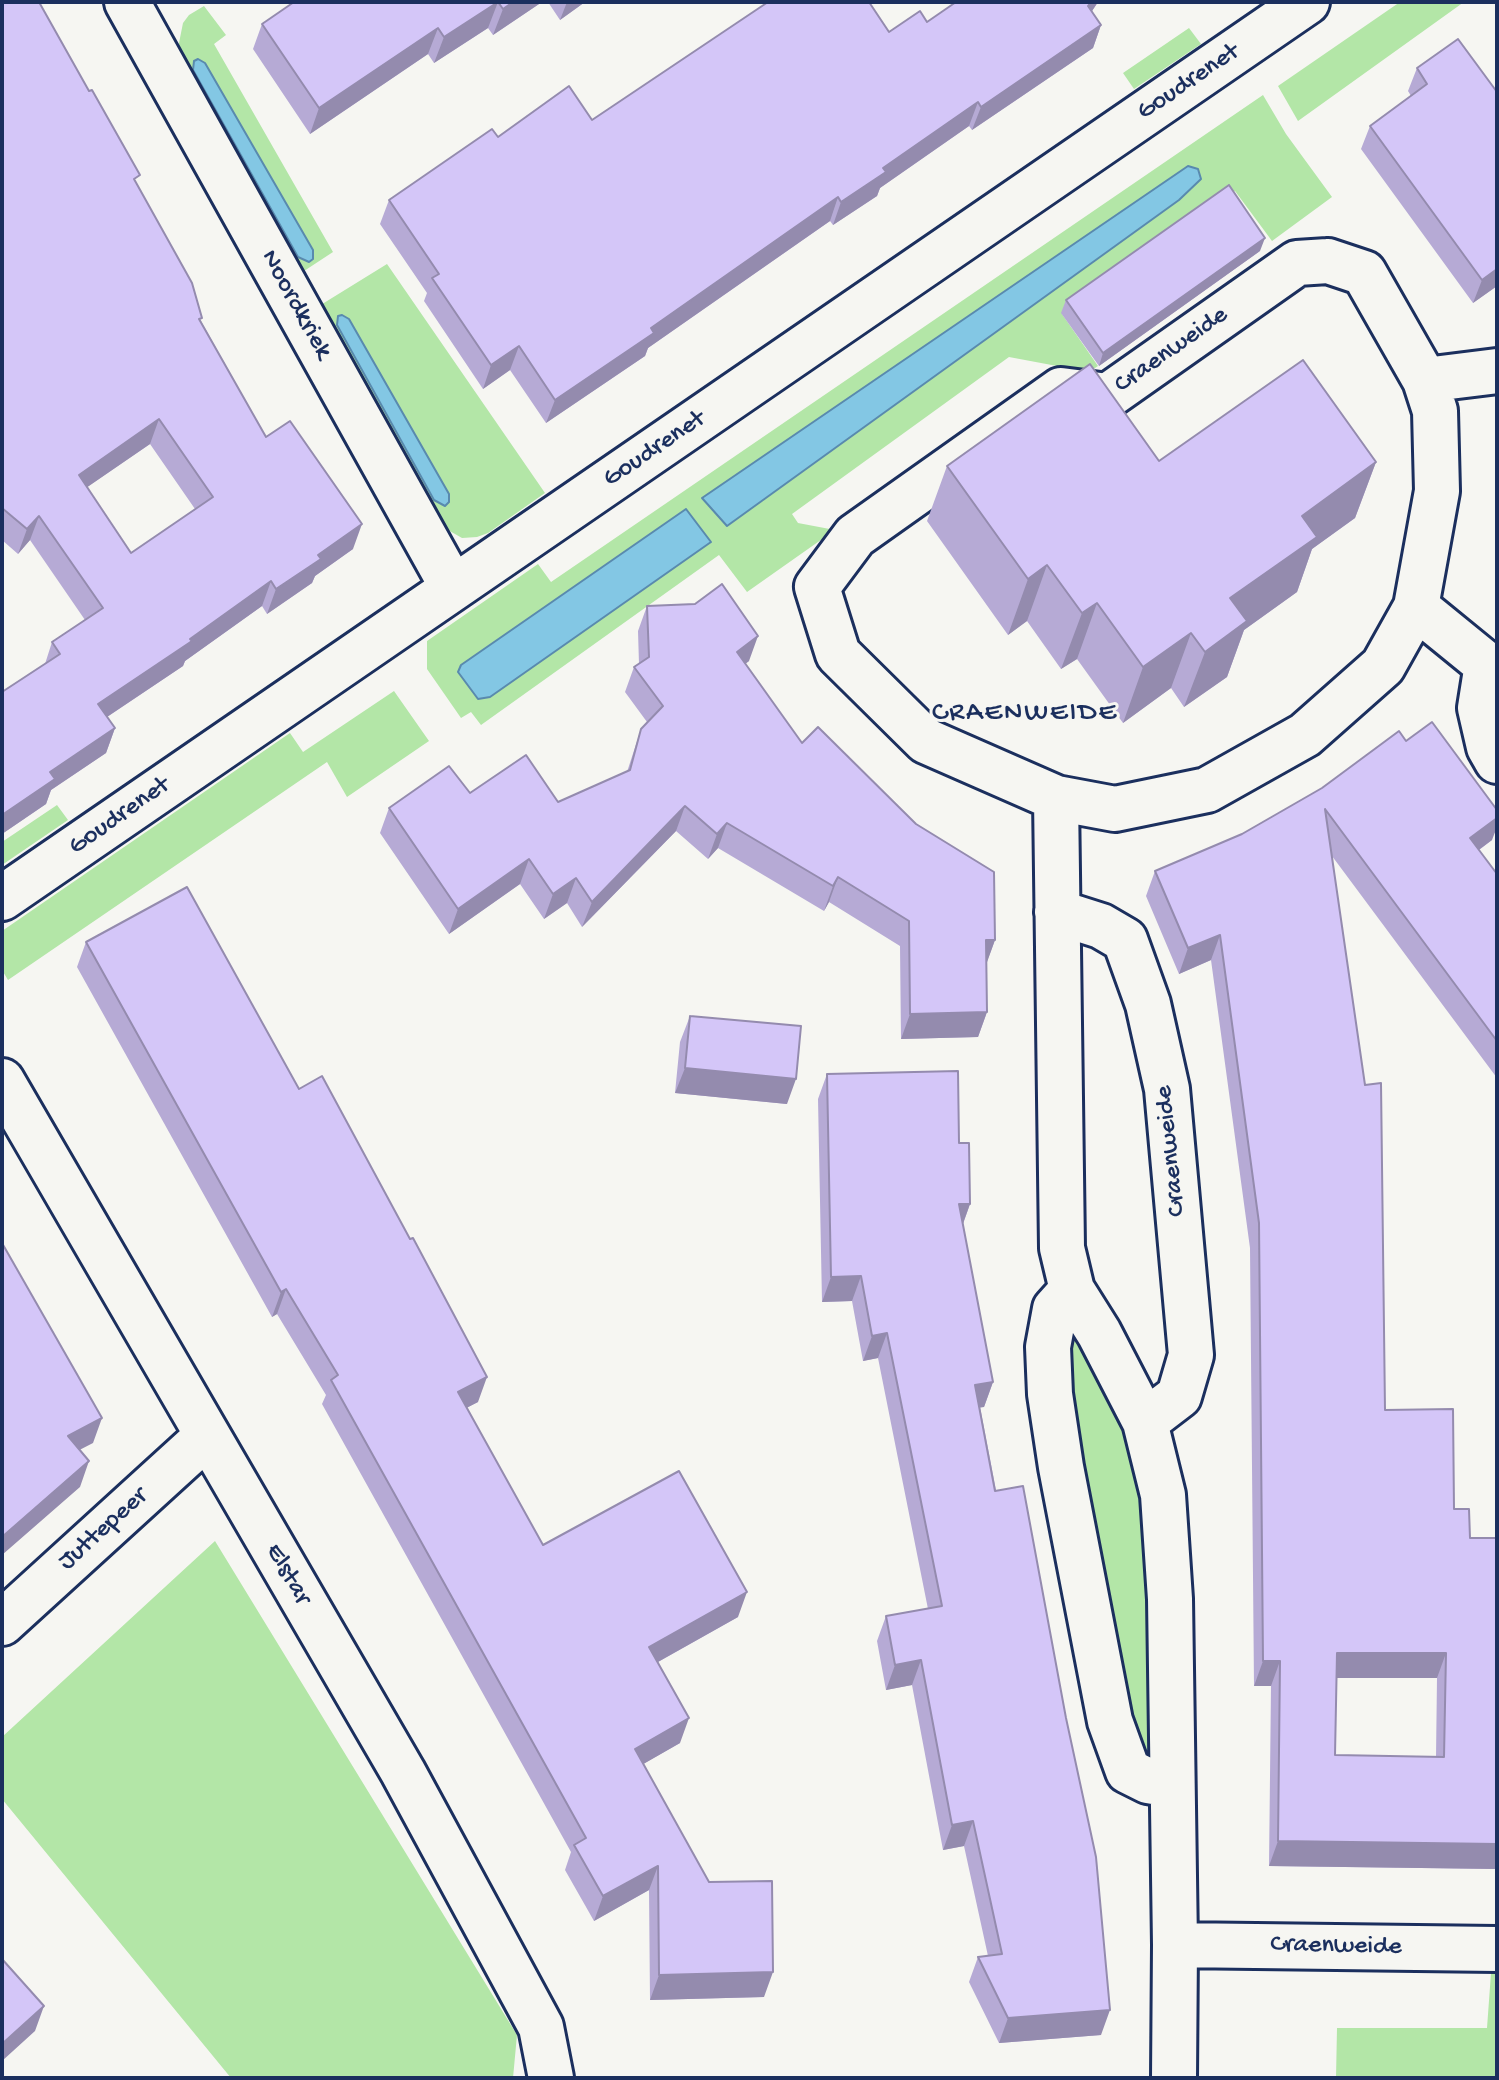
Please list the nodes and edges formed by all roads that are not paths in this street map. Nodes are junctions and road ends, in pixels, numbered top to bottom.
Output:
1 (1307, 2) edge
2 (143, 8) edge
3 (1497, 371) edge
4 (1425, 380) junction
5 (453, 588) junction
6 (1416, 607) junction
7 (1492, 669) edge
8 (1497, 761) edge
9 (1056, 798) junction
10 (2, 898) edge
11 (1057, 912) junction
12 (2, 1081) edge
13 (1072, 1290) junction
14 (1145, 1422) junction
15 (206, 1437) junction
16 (2, 1623) edge
17 (1172, 1785) junction
18 (1175, 1945) junction
19 (1497, 1949) edge
20 (551, 2078) edge
21 (1174, 2078) edge

1 - 5 street, Goudrenet
2 - 5 street, Noordkriek
3 - 4 street
4 - 6 street, Craenweide
4 - 9 street, Craenweide
5 - 10 street, Goudrenet
6 - 7 street
6 - 9 street, Craenweide
7 - 8 street
9 - 11 street
11 - 13 street
11 - 14 street, Craenweide
12 - 15 street, Elstar
13 - 14 street
13 - 17 street
14 - 17 street
15 - 16 street, Juttepeer
15 - 20 street, Elstar
17 - 18 street
18 - 19 street, Craenweide
18 - 21 street

